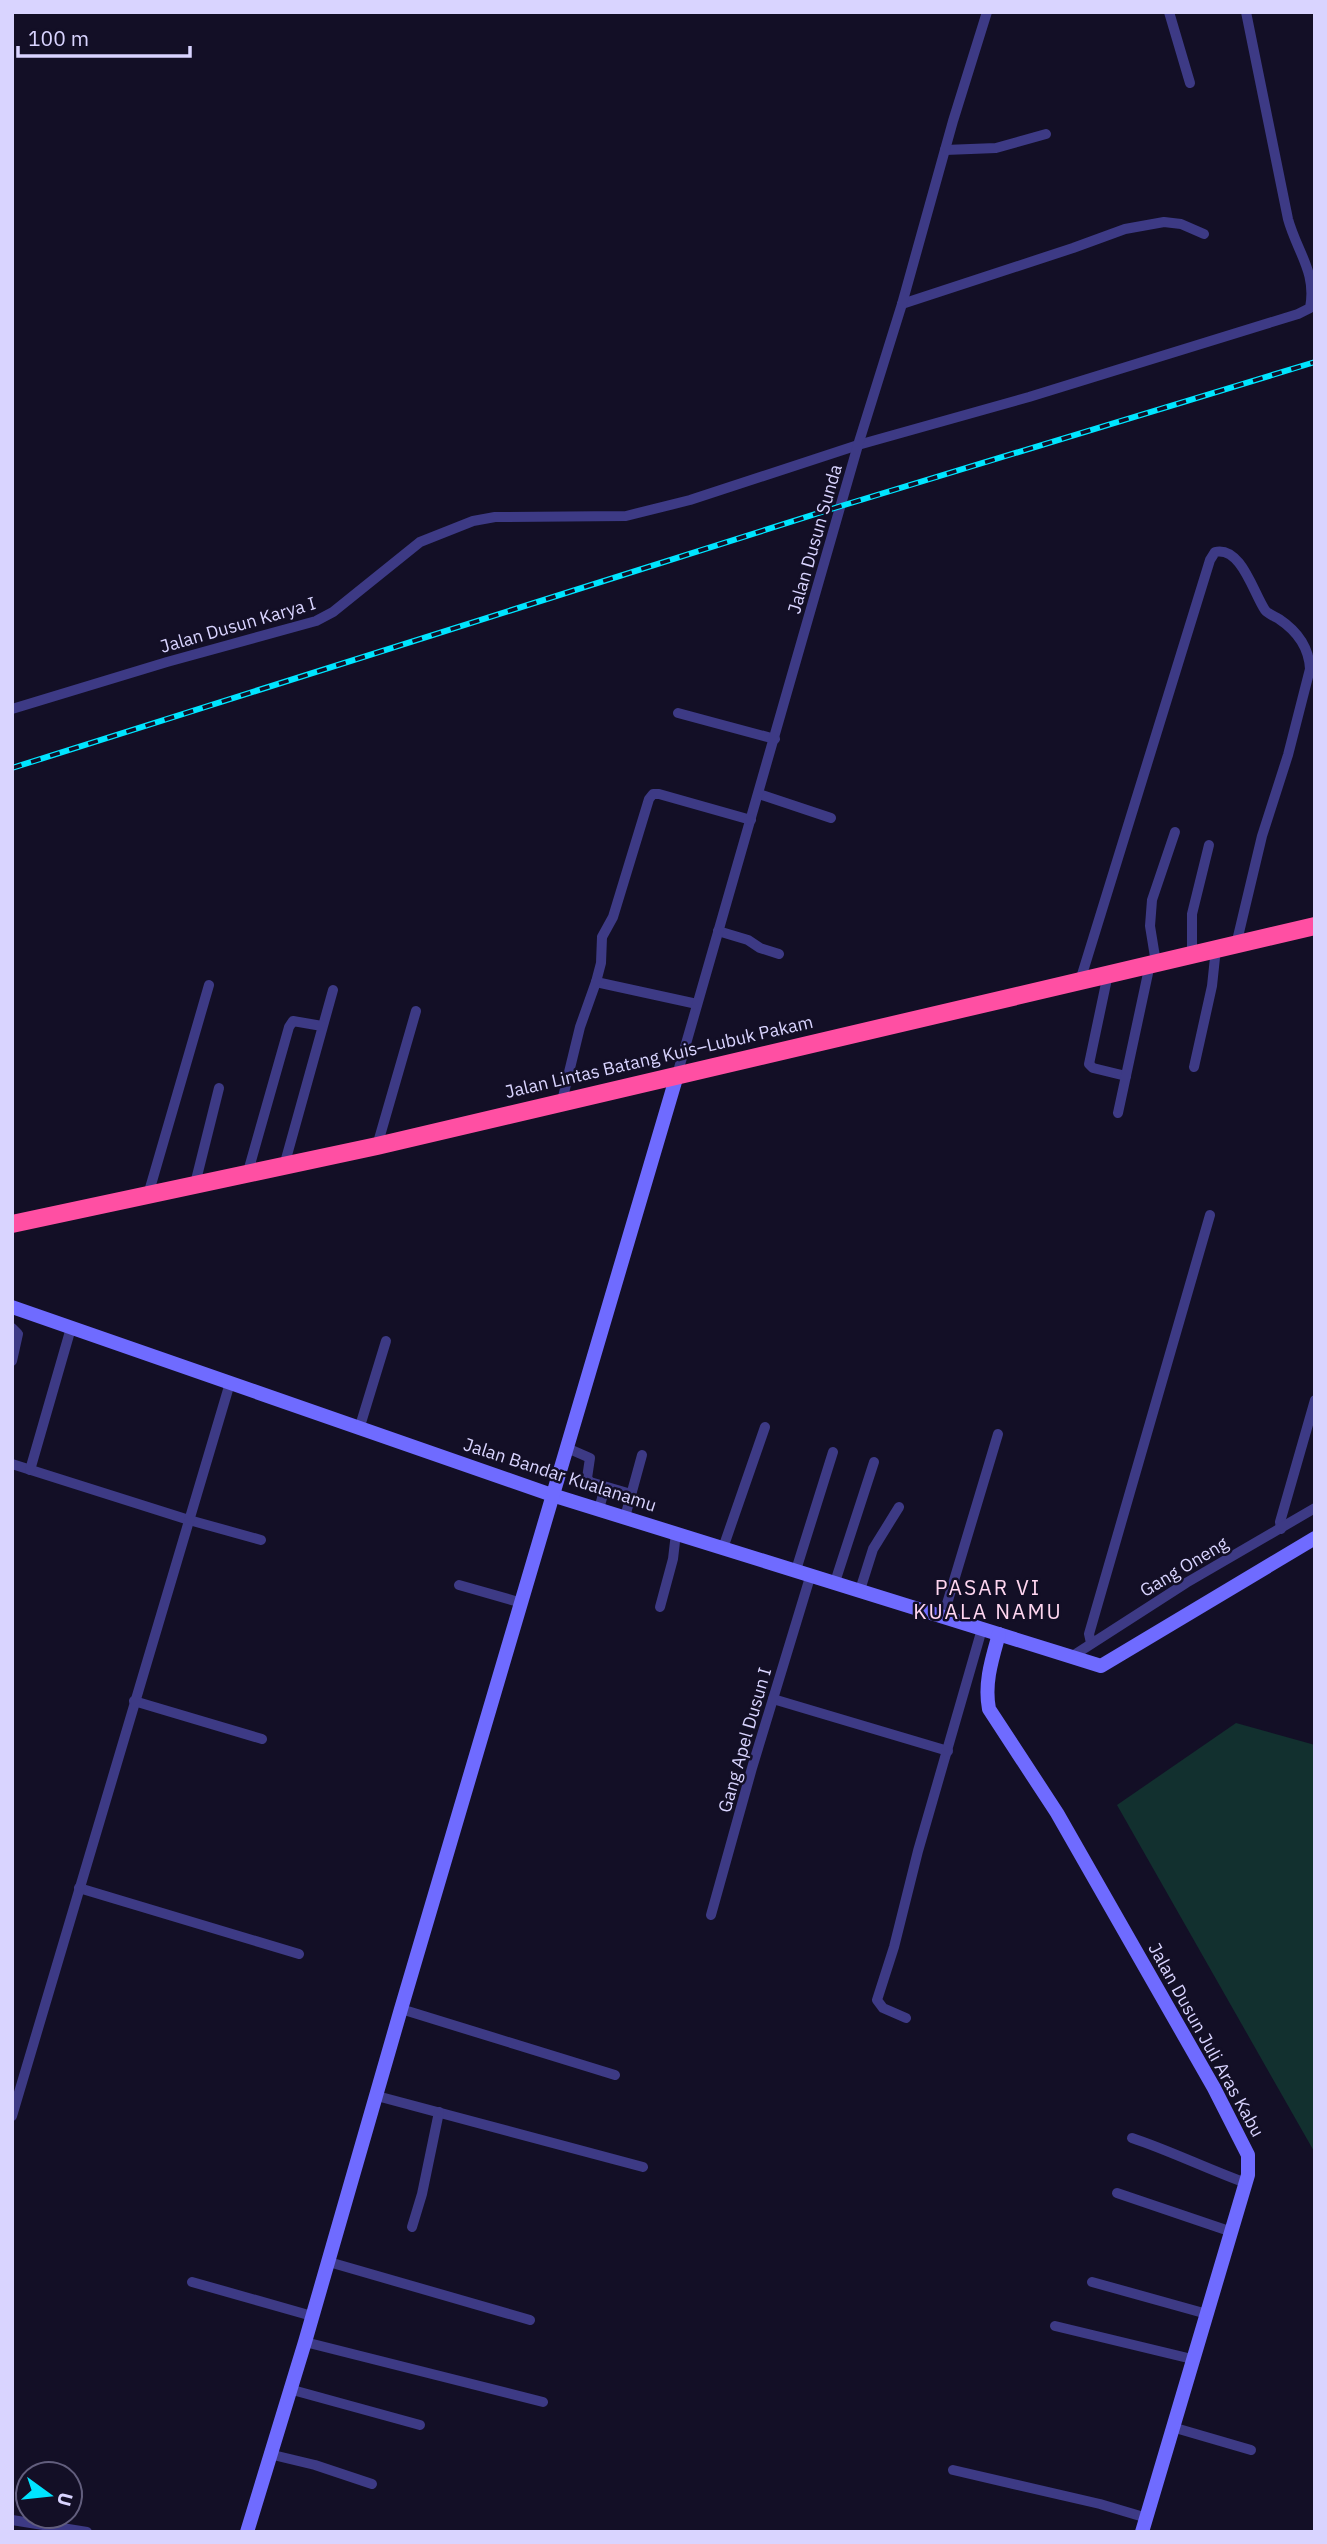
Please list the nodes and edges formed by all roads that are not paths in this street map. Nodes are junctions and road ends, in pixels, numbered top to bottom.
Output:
1 (987, 12) edge
2 (1170, 12) edge
3 (1246, 12) edge
4 (1190, 83) dead end
5 (1046, 134) dead end
6 (945, 150) junction
7 (1204, 234) dead end
8 (902, 304) junction
9 (858, 444) junction
10 (12, 709) edge
11 (678, 713) dead end
12 (775, 739) junction
13 (759, 794) junction
14 (831, 818) dead end
15 (751, 820) junction
16 (1175, 832) dead end
17 (1209, 845) dead end
18 (1315, 926) edge
19 (719, 932) junction
20 (1236, 945) junction
21 (1216, 948) junction
22 (779, 954) dead end
23 (1192, 954) junction
24 (1153, 963) junction
25 (1108, 974) junction
26 (1080, 981) junction
27 (596, 982) junction
28 (208, 985) dead end
29 (333, 990) dead end
30 (697, 1003) junction
31 (416, 1011) dead end
32 (322, 1026) junction
33 (1194, 1067) dead end
34 (677, 1075) junction
35 (1126, 1076) junction
36 (219, 1088) dead end
37 (562, 1101) junction
38 (1118, 1113) dead end
39 (377, 1146) junction
40 (284, 1167) junction
41 (247, 1175) junction
42 (195, 1184) junction
43 (148, 1195) junction
44 (1210, 1215) dead end
45 (12, 1224) edge
46 (12, 1307) edge
47 (12, 1328) edge
48 (71, 1328) junction
49 (386, 1341) dead end
50 (12, 1360) edge
51 (230, 1383) junction
52 (1315, 1400) edge
53 (360, 1426) junction
54 (765, 1427) dead end
55 (998, 1434) dead end
56 (1315, 1441) edge
57 (1303, 1447) junction
58 (566, 1448) junction
59 (833, 1452) dead end
60 (642, 1455) dead end
61 (874, 1462) dead end
62 (12, 1464) edge
63 (30, 1470) junction
64 (605, 1487) junction
65 (631, 1494) junction
66 (552, 1495) junction
67 (898, 1507) dead end
68 (1315, 1508) edge
69 (599, 1509) junction
70 (625, 1517) junction
71 (189, 1520) junction
72 (1281, 1529) junction
73 (676, 1533) junction
74 (1315, 1538) edge
75 (261, 1539) dead end
76 (723, 1548) junction
77 (796, 1570) junction
78 (811, 1574) junction
79 (835, 1582) junction
80 (459, 1585) dead end
81 (860, 1590) junction
82 (522, 1603) junction
83 (660, 1607) dead end
84 (943, 1617) junction
85 (982, 1629) junction
86 (999, 1634) junction
87 (1091, 1643) junction
88 (1071, 1657) junction
89 (972, 1669) junction
90 (989, 1674) junction
91 (773, 1699) junction
92 (134, 1701) junction
93 (262, 1739) dead end
94 (948, 1751) junction
95 (79, 1888) junction
96 (711, 1915) dead end
97 (299, 1954) dead end
98 (401, 2009) junction
99 (906, 2018) dead end
100 (615, 2075) dead end
101 (377, 2095) junction
102 (439, 2112) junction
103 (12, 2116) edge
104 (1132, 2138) dead end
105 (643, 2167) dead end
106 (1245, 2183) junction
107 (1117, 2193) dead end
108 (412, 2227) dead end
109 (1232, 2232) junction
110 (328, 2262) junction
111 (192, 2282) dead end
112 (1092, 2282) dead end
113 (1207, 2314) junction
114 (313, 2316) junction
115 (530, 2320) dead end
116 (1055, 2326) dead end
117 (305, 2342) junction
118 (1192, 2359) junction
119 (289, 2389) junction
120 (542, 2402) dead end
121 (420, 2425) dead end
122 (1172, 2427) junction
123 (1251, 2450) dead end
124 (269, 2454) junction
125 (953, 2470) dead end
126 (372, 2484) dead end
127 (12, 2520) edge
128 (1144, 2525) edge
129 (88, 2532) edge
130 (247, 2532) edge

1 - 6 street, Jalan Dusun Sunda
2 - 4 street
3 - 9 street, Jalan Dusun Karya I
5 - 6 street
6 - 8 street, Jalan Dusun Sunda
7 - 8 street
8 - 9 street, Jalan Dusun Sunda
9 - 10 street, Jalan Dusun Karya I
9 - 12 street, Jalan Dusun Sunda
11 - 12 street
12 - 13 street, Jalan Dusun Sunda
13 - 14 street
13 - 15 street, Jalan Dusun Sunda
15 - 19 street, Jalan Dusun Sunda
15 - 27 street
16 - 24 street
17 - 23 street
18 - 20 highway, Jalan Lintas Batang Kuis–Lubuk Pakam
19 - 22 street
19 - 30 street, Jalan Dusun Sunda
20 - 21 highway, Jalan Lintas Batang Kuis–Lubuk Pakam
20 - 26 street
21 - 23 highway, Jalan Lintas Batang Kuis–Lubuk Pakam
21 - 33 street
23 - 24 highway, Jalan Lintas Batang Kuis–Lubuk Pakam
24 - 25 highway, Jalan Lintas Batang Kuis–Lubuk Pakam
24 - 35 street
25 - 26 highway, Jalan Lintas Batang Kuis–Lubuk Pakam
25 - 35 street
26 - 34 highway, Jalan Lintas Batang Kuis–Lubuk Pakam
27 - 30 street
27 - 37 street
28 - 43 street
29 - 32 street
30 - 34 street, Jalan Dusun Sunda
31 - 39 street
32 - 40 street
32 - 41 street
34 - 37 highway, Jalan Lintas Batang Kuis–Lubuk Pakam
34 - 58 street
35 - 38 street
36 - 42 street
37 - 39 highway, Jalan Lintas Batang Kuis–Lubuk Pakam
39 - 40 highway, Jalan Lintas Batang Kuis–Lubuk Pakam
40 - 41 highway, Jalan Lintas Batang Kuis–Lubuk Pakam
41 - 42 highway, Jalan Lintas Batang Kuis–Lubuk Pakam
42 - 43 highway, Jalan Lintas Batang Kuis–Lubuk Pakam
43 - 45 highway, Jalan Lintas Batang Kuis–Lubuk Pakam
44 - 87 street
46 - 48 street, Jalan Bandar Kualanamu
47 - 50 street
48 - 51 street, Jalan Bandar Kualanamu
48 - 63 street
49 - 53 street
51 - 53 street, Jalan Bandar Kualanamu
51 - 71 street
52 - 57 street
53 - 66 street, Jalan Bandar Kualanamu
54 - 76 street
55 - 84 street
56 - 57 street
57 - 72 street
58 - 64 street
58 - 66 street
59 - 77 street
60 - 65 street
61 - 79 street
62 - 63 street
63 - 71 street
64 - 65 street
64 - 69 street
65 - 70 street
66 - 69 street, Jalan Bandar Kualanamu
66 - 82 street
67 - 81 street
68 - 72 street, Gang Oneng
69 - 70 street, Jalan Bandar Kualanamu
70 - 73 street, Jalan Bandar Kualanamu
71 - 75 street
71 - 92 street
72 - 87 street, Gang Oneng
73 - 76 street, Jalan Bandar Kualanamu
73 - 83 street
74 - 88 street, Jalan Bandar Kualanamu
76 - 77 street, Jalan Bandar Kualanamu
77 - 78 street, Jalan Bandar Kualanamu
78 - 79 street, Jalan Bandar Kualanamu
78 - 91 street, Gang Apel Dusun I
79 - 81 street, Jalan Bandar Kualanamu
80 - 82 street
81 - 84 street, Jalan Bandar Kualanamu
82 - 98 street
84 - 85 street, Jalan Bandar Kualanamu
85 - 86 street, Jalan Bandar Kualanamu
85 - 89 street
86 - 88 street, Jalan Bandar Kualanamu
86 - 90 street, Jalan Dusun Juli Aras Kabu
87 - 88 street, Gang Oneng
89 - 90 street
89 - 94 street
90 - 106 street, Jalan Dusun Juli Aras Kabu
91 - 94 street
91 - 96 street, Gang Apel Dusun I
92 - 93 street
92 - 95 street
94 - 99 street
95 - 97 street
95 - 103 street
98 - 100 street
98 - 101 street
101 - 102 street
101 - 110 street
102 - 105 street
102 - 108 street
104 - 106 street
106 - 109 street, Jalan Dusun Juli Aras Kabu
107 - 109 street
109 - 113 street, Jalan Dusun Juli Aras Kabu
110 - 114 street
110 - 115 street
111 - 114 street
112 - 113 street
113 - 118 street, Jalan Dusun Juli Aras Kabu
114 - 117 street
116 - 118 street
117 - 119 street
117 - 120 street
118 - 122 street, Jalan Dusun Juli Aras Kabu
119 - 121 street
119 - 124 street
122 - 123 street
122 - 128 street, Jalan Dusun Juli Aras Kabu
124 - 126 street
124 - 130 street
125 - 128 street
127 - 129 street

